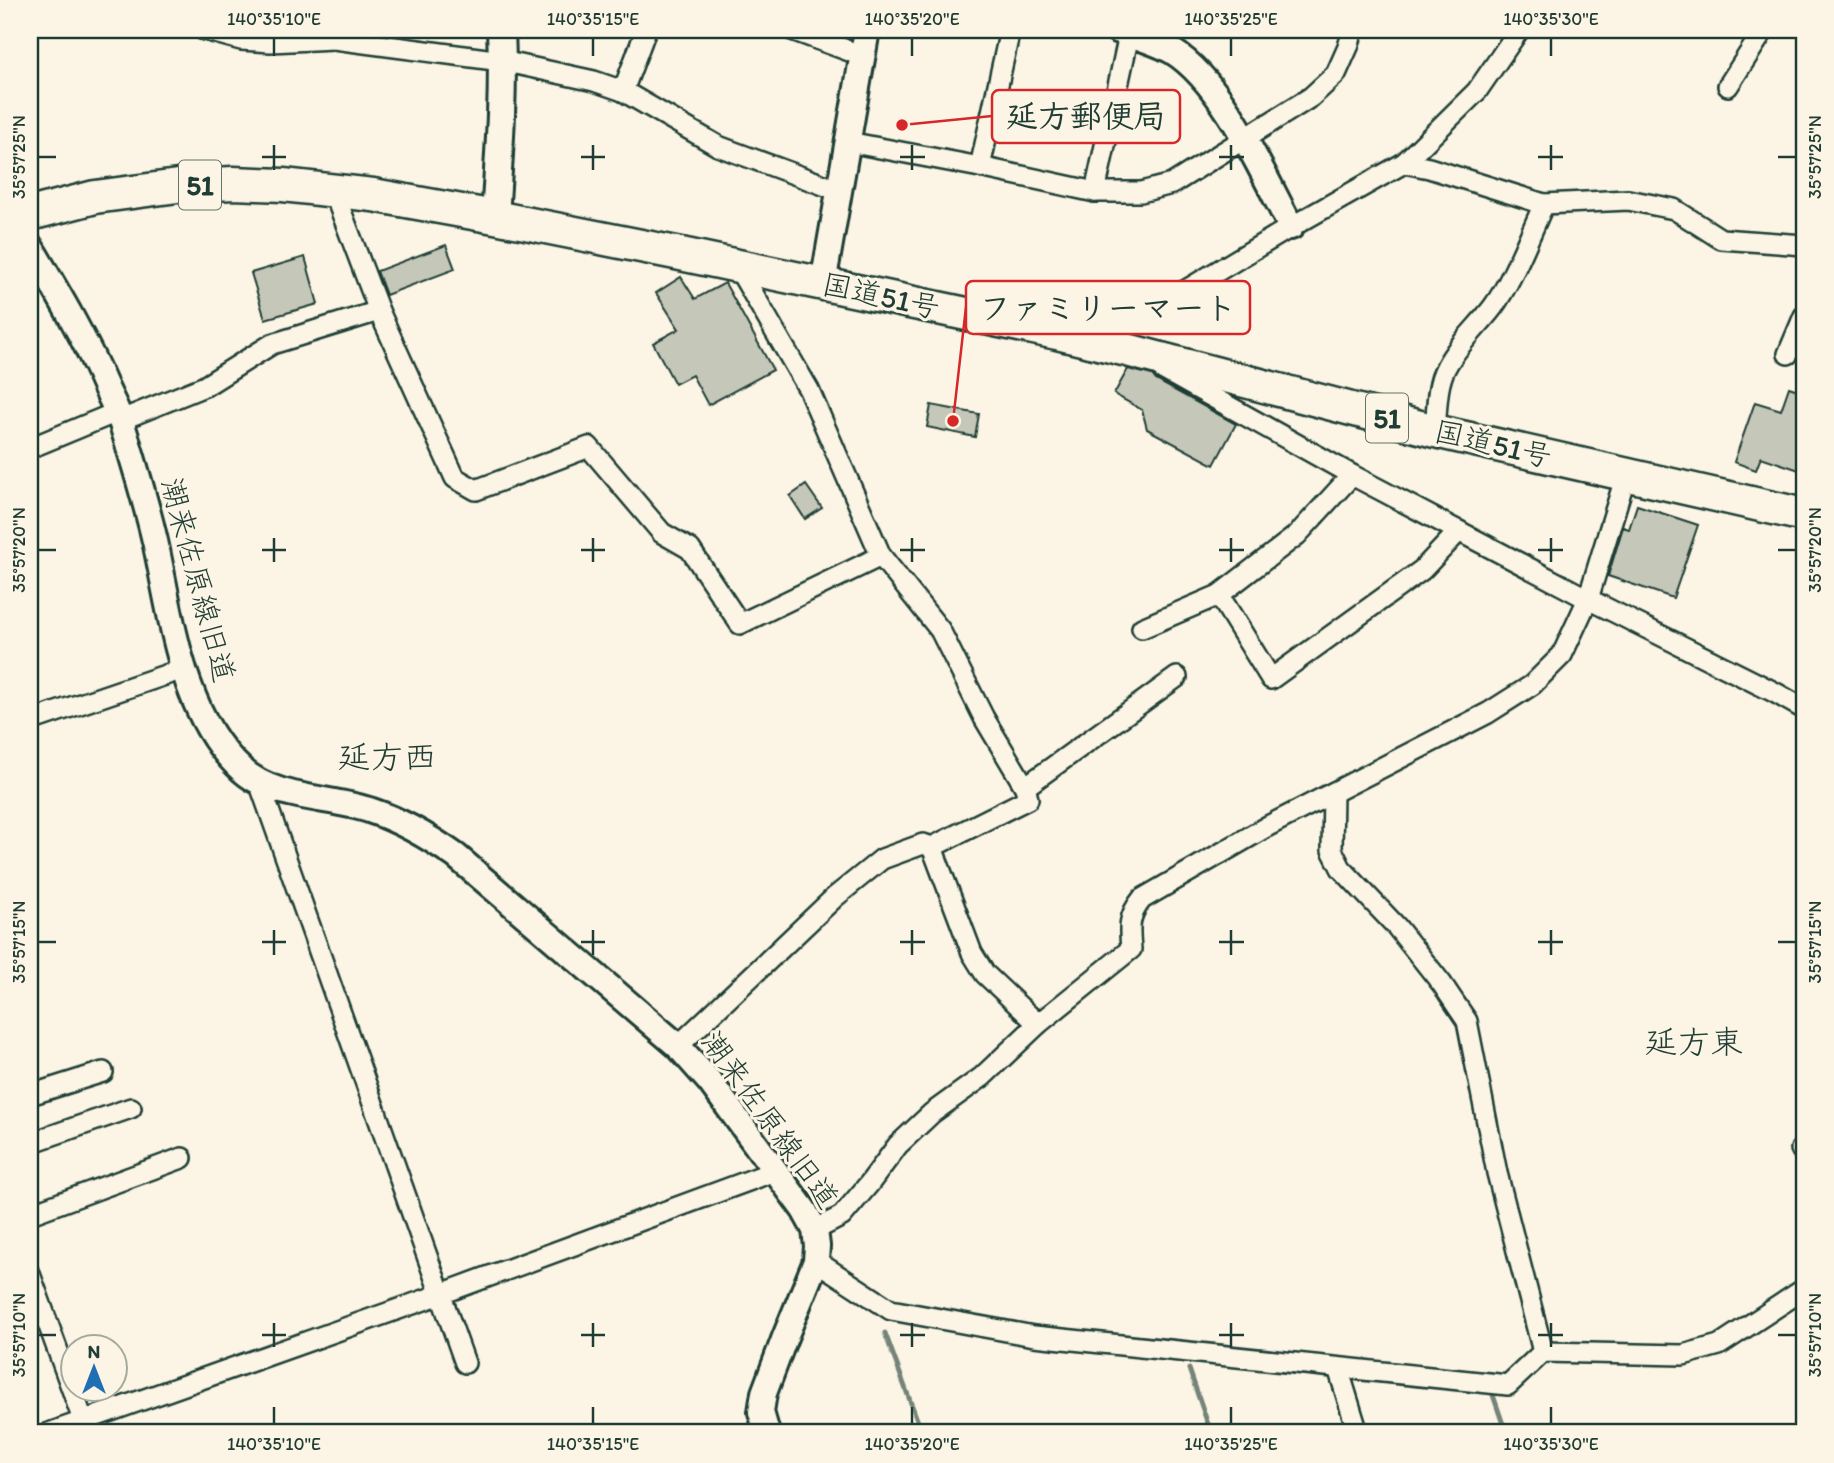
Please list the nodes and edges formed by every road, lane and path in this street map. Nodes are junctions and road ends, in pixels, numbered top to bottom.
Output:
1 (204, 30) edge
2 (501, 30) edge
3 (646, 30) edge
4 (792, 30) edge
5 (867, 30) edge
6 (1010, 30) edge
7 (1353, 30) edge
8 (1518, 30) edge
9 (1764, 30) edge
10 (1125, 31) edge
11 (863, 56) junction
12 (502, 61) junction
13 (1728, 86) dead end
14 (623, 91) junction
15 (1244, 138) junction
16 (848, 142) junction
17 (1404, 163) junction
18 (980, 167) junction
19 (333, 190) junction
20 (840, 191) junction
21 (1095, 192) junction
22 (1544, 204) junction
23 (30, 214) edge
24 (495, 217) junction
25 (1291, 227) junction
26 (1804, 245) edge
27 (30, 246) edge
28 (737, 265) junction
29 (823, 284) junction
30 (379, 311) junction
31 (1804, 316) edge
32 (1093, 341) junction
33 (1127, 350) junction
34 (1788, 354) dead end
35 (119, 416) junction
36 (1435, 431) junction
37 (30, 448) edge
38 (1352, 475) junction
39 (1626, 475) junction
40 (1804, 515) edge
41 (1459, 531) junction
42 (881, 556) junction
43 (1219, 595) junction
44 (1588, 599) junction
45 (1142, 628) dead end
46 (183, 669) junction
47 (1177, 677) dead end
48 (1804, 709) edge
49 (30, 721) edge
50 (259, 782) junction
51 (1025, 787) junction
52 (1333, 793) junction
53 (932, 847) junction
54 (1038, 1024) junction
55 (678, 1046) junction
56 (103, 1072) dead end
57 (30, 1095) edge
58 (131, 1108) dead end
59 (30, 1143) edge
60 (1804, 1146) edge
61 (1804, 1153) edge
62 (182, 1158) dead end
63 (775, 1171) junction
64 (30, 1214) edge
65 (815, 1230) junction
66 (816, 1261) junction
67 (30, 1274) edge
68 (1804, 1289) edge
69 (441, 1294) junction
70 (1543, 1352) junction
71 (465, 1363) dead end
72 (1338, 1368) junction
73 (86, 1427) edge
74 (49, 1433) edge
75 (767, 1433) edge
76 (1358, 1433) edge

1 - 12 street
2 - 12 main road
3 - 14 street
4 - 11 street
5 - 11 street
6 - 18 street
7 - 15 street
8 - 17 street
9 - 13 street
10 - 15 street
10 - 21 street
11 - 16 street
12 - 14 street
12 - 24 main road
14 - 20 street
15 - 21 street
15 - 25 street
16 - 18 street
16 - 20 street
17 - 22 street
17 - 25 street
18 - 21 street
19 - 23 highway, 国道51号 / 51
19 - 24 highway, 国道51号 / 51
19 - 30 street
20 - 29 street
22 - 26 street
22 - 36 street
24 - 28 highway, 国道51号 / 51
25 - 32 street
27 - 35 street, 潮来佐原線旧道
28 - 29 highway, 国道51号 / 51
28 - 42 street
29 - 32 highway, 国道51号 / 51
30 - 35 street
30 - 42 street
31 - 34 street
32 - 33 highway, 国道51号 / 51
33 - 36 highway, 国道51号 / 51
33 - 38 street
35 - 37 street
35 - 46 street, 潮来佐原線旧道
36 - 39 highway, 国道51号 / 51
38 - 41 street
38 - 43 street
39 - 40 highway, 国道51号 / 51
39 - 44 street
41 - 43 street
41 - 44 street
42 - 51 street
43 - 45 street
44 - 48 street
44 - 52 street
46 - 49 street
46 - 50 street, 潮来佐原線旧道
47 - 51 street
50 - 55 street, 潮来佐原線旧道
50 - 69 street
51 - 53 street
52 - 54 street
52 - 70 street
53 - 54 street
53 - 55 street
54 - 65 street
55 - 63 street, 潮来佐原線旧道
56 - 57 street
58 - 59 street
60 - 61 street
62 - 64 street
63 - 65 street, 潮来佐原線旧道
63 - 69 street
65 - 66 street, 潮来佐原線旧道
66 - 72 street
66 - 75 street, 潮来佐原線旧道
67 - 73 street
68 - 70 street
69 - 71 street
69 - 73 street
70 - 72 street
72 - 76 street
73 - 74 street

